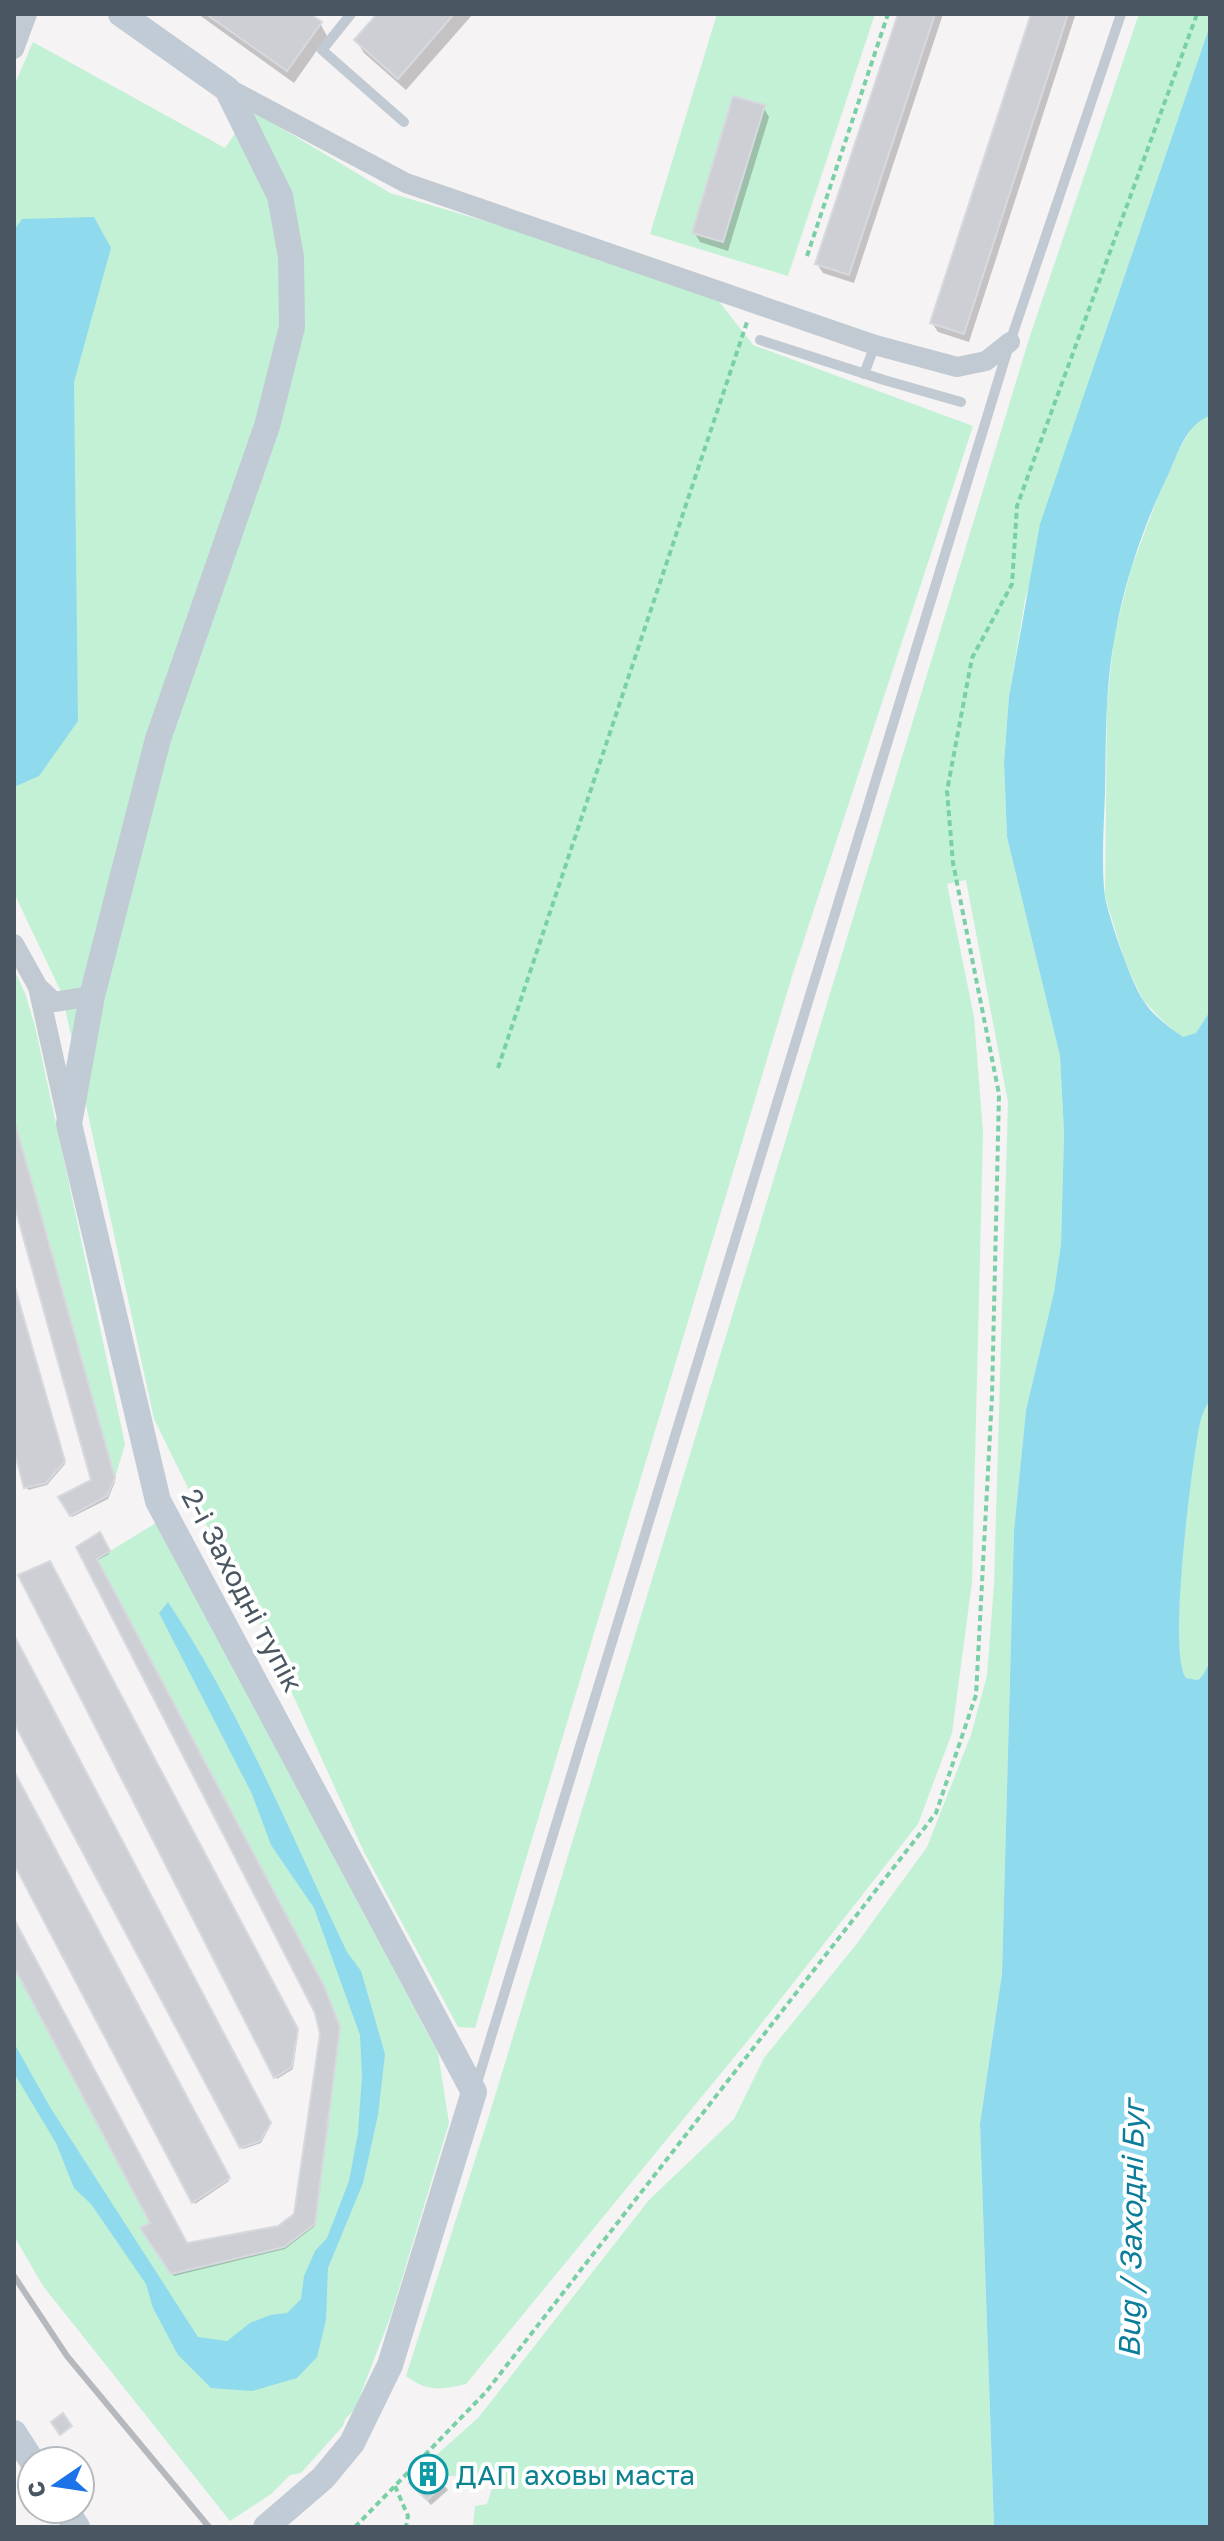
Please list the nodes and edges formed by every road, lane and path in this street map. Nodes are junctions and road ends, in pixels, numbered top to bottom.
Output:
1 (27, 14) edge
2 (121, 14) edge
3 (351, 14) edge
4 (888, 14) edge
5 (1121, 14) edge
6 (1197, 14) edge
7 (14, 49) edge
8 (211, 79) junction
9 (404, 122) dead end
10 (807, 256) dead end
11 (754, 301) junction
12 (760, 340) dead end
13 (1010, 342) junction
14 (875, 345) junction
15 (864, 374) junction
16 (961, 402) dead end
17 (14, 944) edge
18 (38, 987) junction
19 (92, 996) junction
20 (498, 1068) dead end
21 (69, 1124) junction
22 (474, 2092) junction
23 (395, 2486) junction
24 (266, 2527) edge
25 (355, 2527) edge
26 (406, 2527) edge

1 - 7 street
2 - 8 main road
3 - 9 lane
4 - 10 path
5 - 13 lane
6 - 23 path
8 - 11 street
8 - 19 main road
11 - 14 street
11 - 20 path
12 - 15 lane
13 - 14 street
13 - 22 lane
14 - 15 lane
15 - 16 lane
17 - 18 street, 2-і Заходні тупік
18 - 19 street
18 - 21 street, 2-і Заходні тупік
19 - 21 main road
21 - 22 main road, 2-і Заходні тупік
22 - 24 main road
23 - 25 path
23 - 26 path

